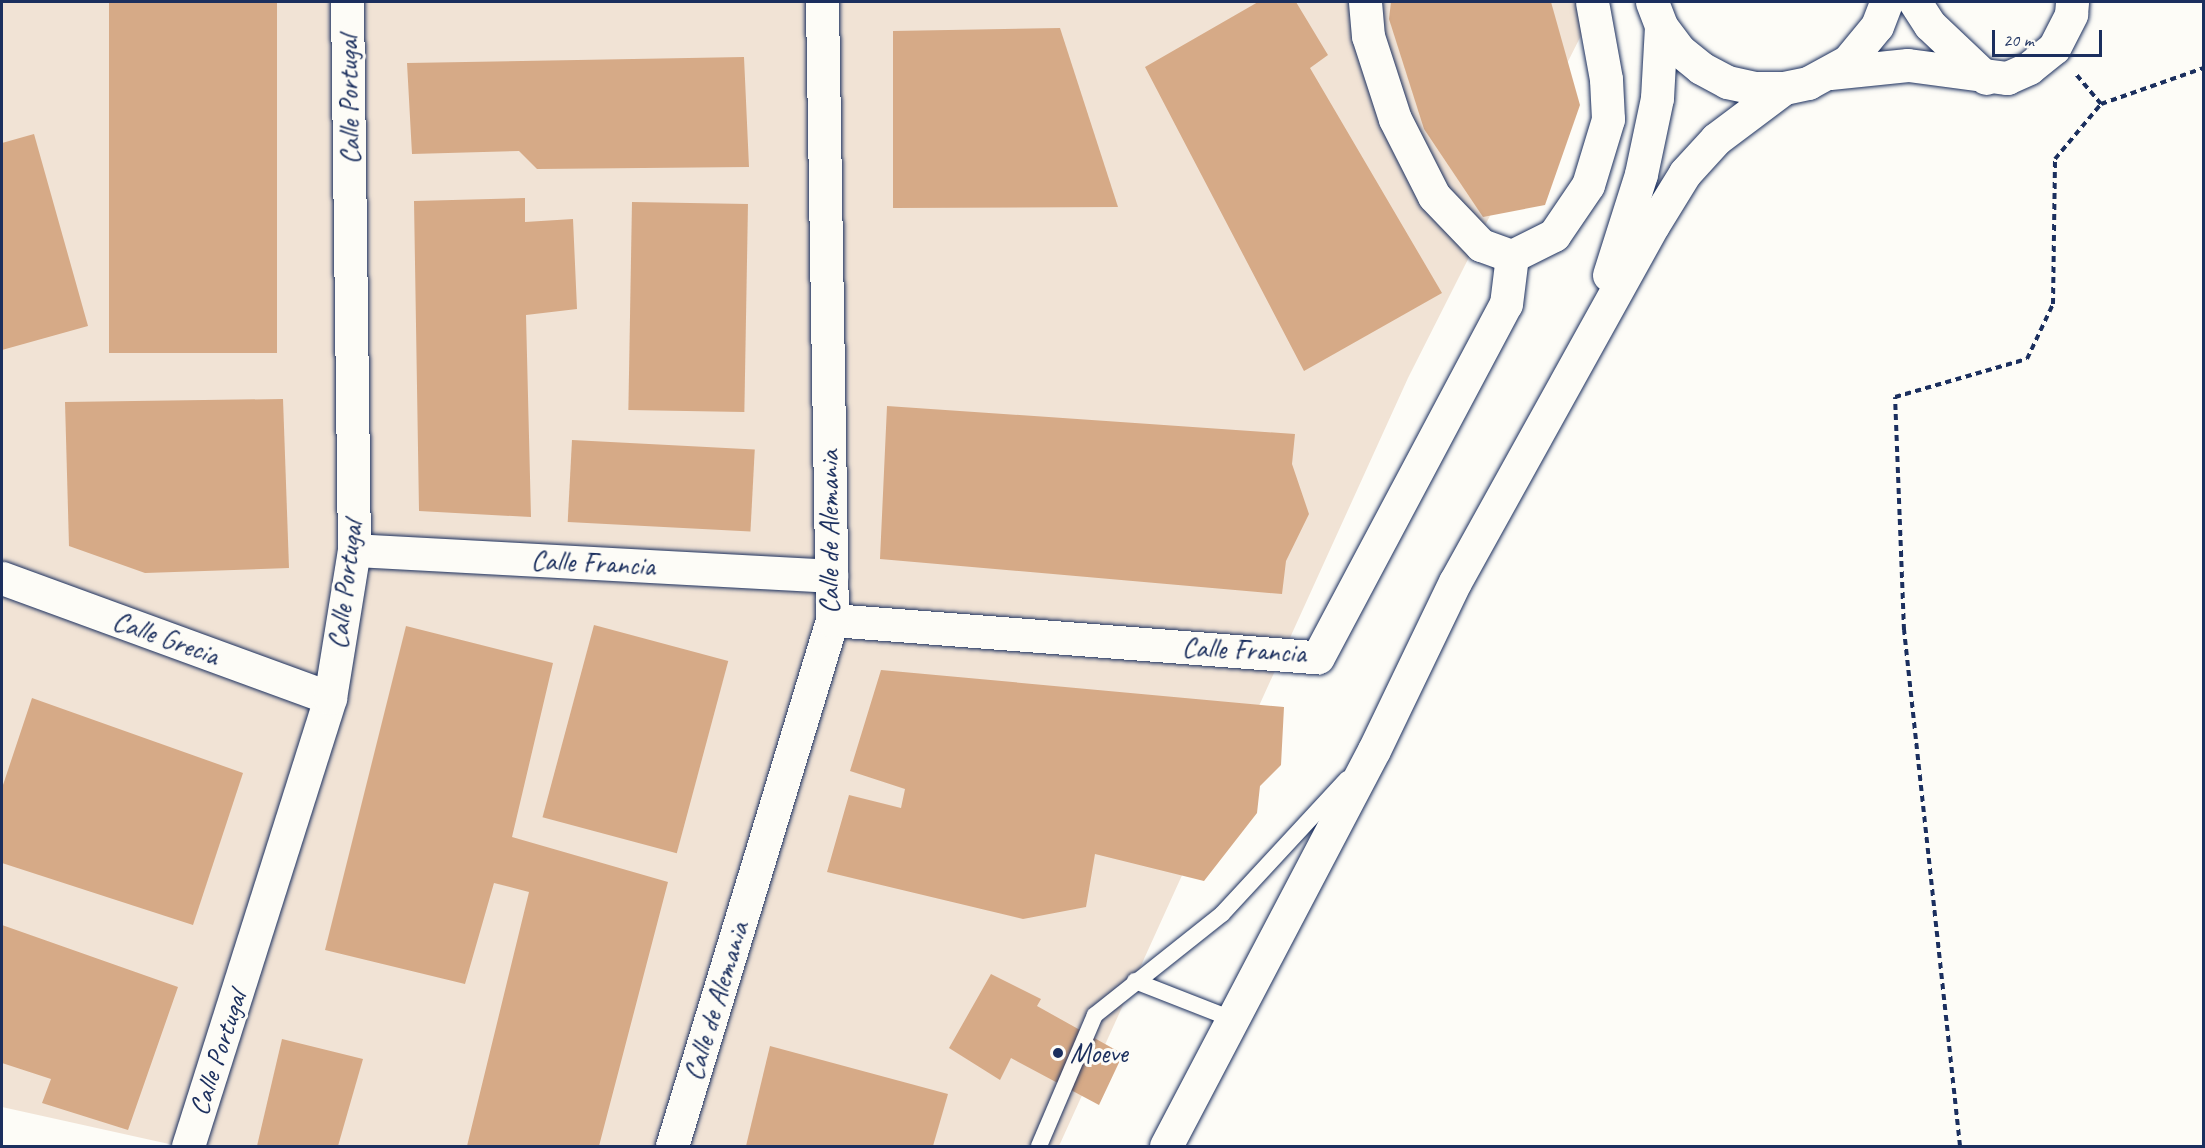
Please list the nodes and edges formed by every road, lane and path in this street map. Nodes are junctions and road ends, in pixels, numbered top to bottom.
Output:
1 (347, 2) edge
2 (822, 2) edge
3 (1365, 2) edge
4 (1592, 2) edge
5 (1886, 2) edge
6 (1916, 2) edge
7 (2072, 2) edge
8 (1657, 14) edge
9 (2054, 48) junction
10 (2204, 68) edge
11 (1830, 73) junction
12 (1986, 78) junction
13 (1784, 88) junction
14 (2101, 104) junction
15 (1512, 256) junction
16 (1590, 335) junction
17 (354, 550) junction
18 (831, 576) junction
19 (2, 578) edge
20 (832, 620) junction
21 (330, 698) junction
22 (1374, 750) junction
23 (1135, 981) junction
24 (1232, 1019) junction
25 (188, 1146) edge
26 (672, 1146) edge
27 (1039, 1146) edge
28 (1166, 1146) edge
29 (1960, 1146) edge

1 - 17 street, Calle Portugal
2 - 18 street, Calle de Alemania
3 - 15 street
4 - 15 street
5 - 11 street
6 - 12 street
7 - 9 street
8 - 13 street
8 - 16 street
9 - 12 street
9 - 14 path
10 - 14 path
11 - 12 street
11 - 13 street
13 - 16 street
14 - 29 path
15 - 20 street, Calle Francia
16 - 22 street
17 - 18 street, Calle Francia
17 - 21 street, Calle Portugal
18 - 20 street, Calle de Alemania
19 - 21 street, Calle Grecia
20 - 26 street, Calle de Alemania
21 - 25 street, Calle Portugal
22 - 23 lane
22 - 24 street
23 - 24 lane
23 - 27 lane
24 - 28 street

